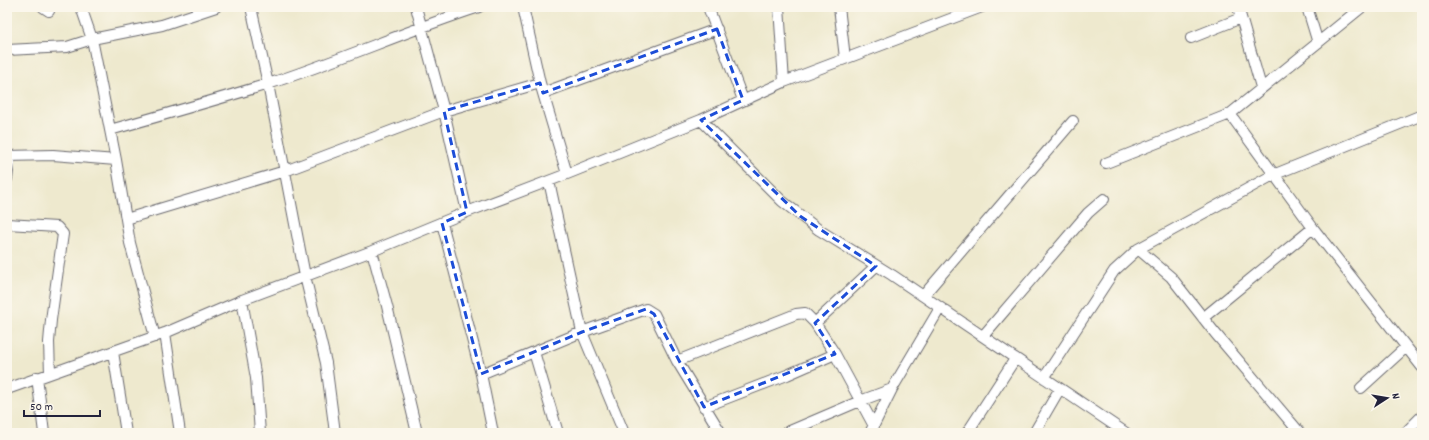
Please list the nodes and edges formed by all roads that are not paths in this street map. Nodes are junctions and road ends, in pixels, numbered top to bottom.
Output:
1 (81, 7) edge
2 (216, 7) edge
3 (251, 7) edge
4 (416, 7) edge
5 (479, 7) edge
6 (523, 7) edge
7 (708, 7) edge
8 (779, 7) edge
9 (839, 7) edge
10 (982, 7) edge
11 (1238, 7) edge
12 (1308, 7) edge
13 (1362, 7) edge
14 (1240, 18) junction
15 (421, 26) junction
16 (717, 29) junction
17 (1192, 38) dead end
18 (92, 39) junction
19 (1318, 42) junction
20 (7, 50) edge
21 (845, 58) junction
22 (784, 82) junction
23 (268, 84) junction
24 (1261, 87) junction
25 (542, 88) junction
26 (743, 100) junction
27 (444, 111) junction
28 (1230, 114) junction
29 (1422, 116) edge
30 (701, 120) junction
31 (1073, 121) dead end
32 (110, 130) junction
33 (9, 156) edge
34 (116, 160) junction
35 (1106, 163) dead end
36 (285, 171) junction
37 (567, 174) junction
38 (1273, 175) junction
39 (7, 179) edge
40 (549, 181) junction
41 (1104, 199) dead end
42 (467, 212) junction
43 (126, 219) junction
44 (442, 223) junction
45 (7, 224) edge
46 (1313, 228) junction
47 (1138, 249) junction
48 (372, 251) junction
49 (876, 266) junction
50 (306, 276) junction
51 (923, 296) junction
52 (242, 300) junction
53 (940, 308) junction
54 (1203, 318) junction
55 (814, 323) junction
56 (582, 332) junction
57 (160, 335) junction
58 (983, 336) junction
59 (1406, 347) junction
60 (113, 352) junction
61 (534, 352) junction
62 (835, 354) junction
63 (1015, 360) junction
64 (677, 361) junction
65 (1422, 367) edge
66 (50, 373) junction
67 (481, 374) junction
68 (37, 377) junction
69 (1044, 378) junction
70 (1361, 388) dead end
71 (7, 389) edge
72 (892, 389) junction
73 (1059, 390) junction
74 (860, 401) junction
75 (704, 407) junction
76 (1422, 416) edge
77 (872, 429) edge
78 (44, 433) edge
79 (126, 433) edge
80 (180, 433) edge
81 (260, 433) edge
82 (335, 433) edge
83 (417, 433) edge
84 (493, 433) edge
85 (558, 433) edge
86 (624, 433) edge
87 (721, 433) edge
88 (785, 433) edge
89 (966, 433) edge
90 (1034, 433) edge
91 (1126, 433) edge
92 (1300, 433) edge
93 (1405, 433) edge

1 - 18 street
2 - 18 street
3 - 23 street
4 - 15 street
5 - 15 street
6 - 25 street
7 - 16 street
8 - 22 street
9 - 21 street
10 - 21 street
11 - 14 street
12 - 19 street
13 - 19 street
14 - 17 street
14 - 24 street
15 - 23 street
15 - 27 street
16 - 25 street
16 - 26 street
18 - 20 street
18 - 32 street
19 - 24 street
21 - 22 street
22 - 26 street
23 - 32 street
23 - 36 street
24 - 28 street
25 - 27 street
25 - 37 street
26 - 30 street
27 - 36 street
27 - 42 street
28 - 35 street
28 - 38 street
29 - 38 street
30 - 37 street
30 - 49 street
31 - 51 street
32 - 34 street
33 - 34 street
33 - 39 street
34 - 43 street
36 - 43 street
36 - 50 street
37 - 40 street
38 - 46 street
38 - 47 street
40 - 42 street
40 - 56 street
41 - 58 street
42 - 44 street
43 - 57 street
44 - 48 street
44 - 67 street
45 - 66 street
46 - 54 street
46 - 59 street
47 - 54 street
47 - 69 street
48 - 50 street
48 - 83 street
49 - 51 street
49 - 55 street
50 - 52 street
50 - 82 street
51 - 53 street
52 - 57 street
52 - 81 street
53 - 58 street
53 - 72 street
54 - 92 street
55 - 62 street
55 - 64 street
56 - 61 street
56 - 64 street
56 - 86 street
57 - 60 street
57 - 80 street
58 - 63 street
59 - 65 street
59 - 70 street
60 - 66 street
60 - 79 street
61 - 67 street
61 - 85 street
62 - 74 street
62 - 75 street
63 - 69 street
63 - 89 street
64 - 75 street
66 - 68 street
67 - 84 street
68 - 71 street
68 - 78 street
69 - 73 street
72 - 74 street
72 - 77 street
73 - 90 street
73 - 91 street
74 - 77 street
74 - 88 street
75 - 87 street
76 - 93 street

